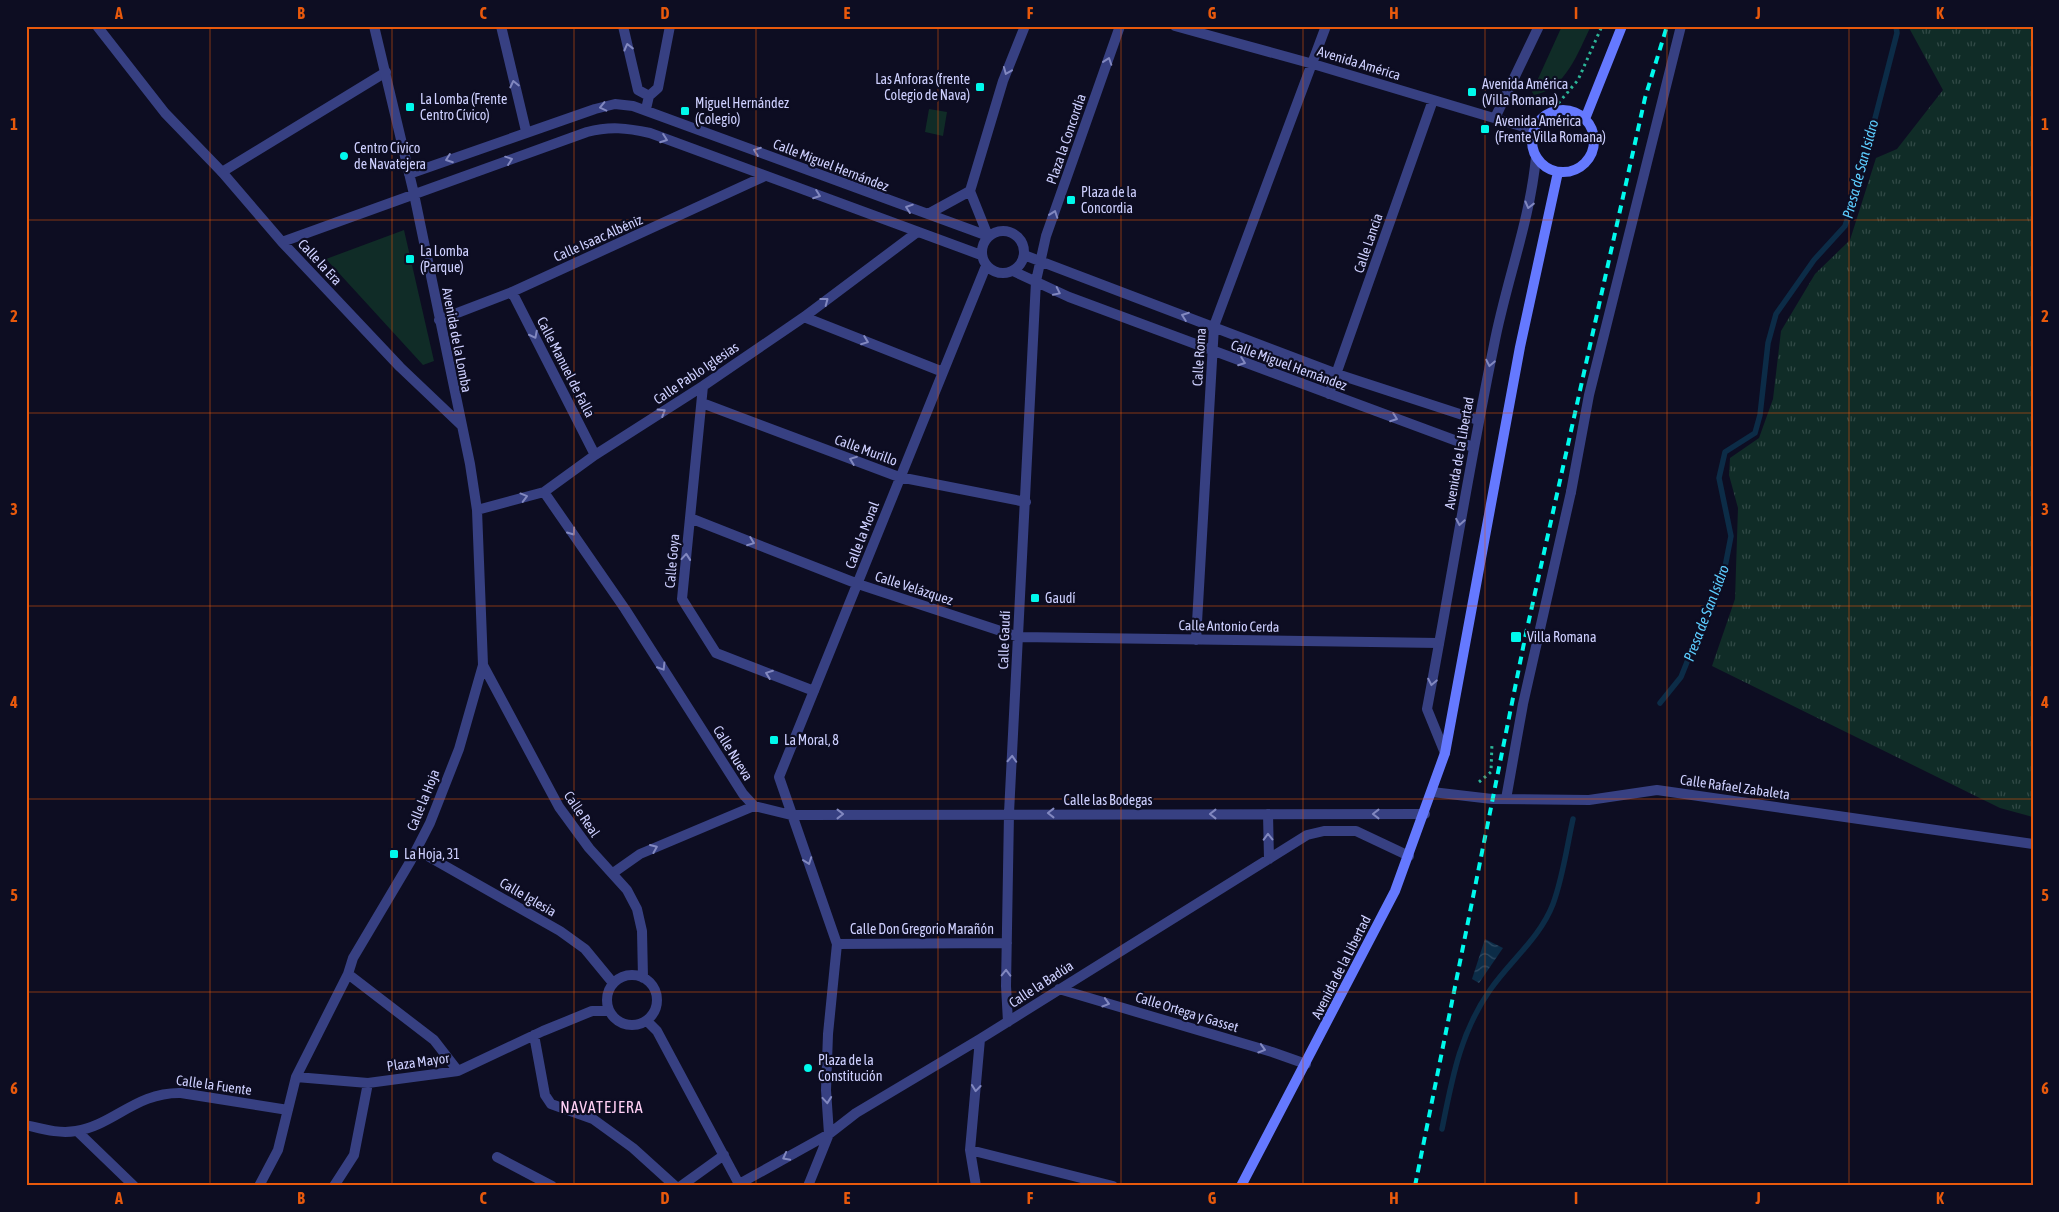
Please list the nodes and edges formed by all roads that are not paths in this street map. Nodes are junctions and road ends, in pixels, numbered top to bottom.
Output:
1 (97, 26) edge
2 (374, 26) edge
3 (501, 26) edge
4 (623, 26) edge
5 (670, 26) edge
6 (1025, 26) edge
7 (1120, 26) edge
8 (1175, 26) edge
9 (1326, 26) edge
10 (1539, 26) edge
11 (1622, 26) edge
12 (1681, 26) edge
13 (1313, 64) junction
14 (386, 72) junction
15 (649, 96) junction
16 (1433, 100) junction
17 (646, 109) junction
18 (1495, 118) junction
19 (1586, 118) junction
20 (1534, 130) junction
21 (526, 131) junction
22 (1536, 157) junction
23 (222, 172) junction
24 (1558, 172) junction
25 (409, 174) junction
26 (765, 176) junction
27 (970, 191) junction
28 (414, 194) junction
29 (928, 214) junction
30 (916, 233) junction
31 (988, 236) junction
32 (282, 242) junction
33 (981, 255) junction
34 (1024, 255) junction
35 (1039, 260) junction
36 (986, 266) junction
37 (1013, 271) junction
38 (1036, 281) junction
39 (512, 292) junction
40 (804, 317) junction
41 (439, 320) junction
42 (1214, 326) junction
43 (1212, 351) junction
44 (943, 372) junction
45 (1337, 374) junction
46 (703, 386) junction
47 (1329, 394) junction
48 (702, 403) junction
49 (1478, 420) junction
50 (461, 425) junction
51 (1473, 447) junction
52 (595, 455) junction
53 (899, 477) junction
54 (544, 492) junction
55 (1026, 502) junction
56 (477, 510) junction
57 (690, 518) junction
58 (858, 584) junction
59 (1019, 637) junction
60 (1196, 640) junction
61 (1439, 643) junction
62 (484, 665) junction
63 (814, 692) junction
64 (1445, 753) junction
65 (1432, 792) junction
66 (1506, 799) junction
67 (754, 806) junction
68 (1009, 813) junction
69 (1268, 814) junction
70 (1338, 814) junction
71 (1425, 814) junction
72 (792, 815) junction
73 (1307, 835) junction
74 (2033, 844) edge
75 (417, 850) junction
76 (1409, 856) junction
77 (1269, 859) junction
78 (613, 873) junction
79 (1007, 943) junction
80 (837, 944) junction
81 (348, 974) junction
82 (643, 978) junction
83 (613, 983) junction
84 (1059, 989) junction
85 (609, 1011) junction
86 (647, 1020) junction
87 (1008, 1022) junction
88 (534, 1035) junction
89 (980, 1040) junction
90 (1306, 1064) junction
91 (458, 1071) junction
92 (296, 1077) junction
93 (368, 1083) junction
94 (288, 1110) junction
95 (26, 1125) edge
96 (77, 1131) junction
97 (829, 1134) junction
98 (970, 1150) junction
99 (724, 1155) junction
100 (496, 1158) dead end
101 (740, 1185) edge
102 (134, 1186) edge
103 (259, 1186) edge
104 (334, 1186) edge
105 (552, 1186) edge
106 (675, 1186) edge
107 (681, 1186) edge
108 (808, 1186) edge
109 (976, 1186) edge
110 (1113, 1186) edge
111 (1241, 1186) edge

1 - 23 street, Calle la Era
2 - 14 street, Avenida de la Lomba
21 -> 3 street
15 -> 4 street
5 - 15 street
6 -> 27 street
35 -> 7 street, Plaza la Concordia
8 - 13 street, Avenida América
9 - 13 street, Calle Roma
10 - 18 street
11 - 19 main road
12 - 66 street
13 - 16 street, Avenida América
13 - 42 street, Calle Roma
14 - 23 street
14 - 25 street, Avenida de la Lomba
15 - 17 street
16 - 18 street, Avenida América
16 - 45 street, Calle Lancia
17 -> 21 street, Calle Miguel Hernández
29 -> 17 street, Calle Miguel Hernández
18 - 20 street, Avenida América
19 - 20 main road
19 - 24 main road
20 - 22 main road
21 -> 25 street, Calle Miguel Hernández
22 - 24 main road
22 -> 49 street, Avenida de la Libertad
23 - 32 street, Calle la Era
24 - 64 main road, Avenida de la Libertad
25 - 28 street, Avenida de la Lomba
28 -> 26 street
26 -> 30 street
26 - 39 street, Calle Isaac Albéniz
27 - 29 street
27 - 31 street
28 - 32 street
28 - 41 street, Avenida de la Lomba
29 - 31 street, Calle Miguel Hernández
30 - 33 street
40 -> 30 street, Calle Pablo Iglesias
31 - 33 street
31 - 34 street
32 - 50 street, Calle la Era
33 - 36 street
34 - 35 street, Calle Miguel Hernández
34 - 37 street
35 - 38 street, Calle Gaudí
42 -> 35 street, Calle Miguel Hernández
36 - 37 street
36 - 44 street, Calle la Moral
37 - 38 street, Calle Miguel Hernández
38 -> 43 street, Calle Miguel Hernández
38 - 55 street, Calle Gaudí
39 - 41 street, Calle Isaac Albéniz
39 -> 52 street, Calle Manuel de Falla
40 -> 44 street
40 - 46 street, Calle Pablo Iglesias
41 - 50 street, Avenida de la Lomba
42 - 43 street, Calle Roma
42 - 45 street, Calle Miguel Hernández
43 -> 47 street, Calle Miguel Hernández
43 - 60 street, Calle Roma
44 - 53 street, Calle la Moral
45 - 47 street, Calle Lancia
45 - 49 street, Calle Miguel Hernández
46 - 48 street, Calle Goya
52 -> 46 street, Calle Pablo Iglesias
47 -> 51 street, Calle Miguel Hernández
53 -> 48 street, Calle Murillo
48 - 57 street, Calle Goya
49 - 51 street, Avenida de la Libertad
50 - 56 street, Calle la Hoja
51 -> 61 street, Avenida de la Libertad
52 - 54 street, Calle Pablo Iglesias
53 - 55 street, Calle Murillo
53 - 58 street, Calle la Moral
56 -> 54 street, Calle Pablo Iglesias
54 -> 67 street, Calle Nueva
55 - 59 street, Calle Gaudí
56 - 62 street, Calle la Hoja
57 -> 58 street, Calle Velázquez
63 -> 57 street, Calle Goya
58 - 59 street, Calle Velázquez
58 - 63 street, Calle la Moral
59 - 60 street, Calle Antonio Cerda
68 -> 59 street, Calle Gaudí
60 - 61 street, Calle Antonio Cerda
61 -> 64 street, Avenida de la Libertad
62 - 75 street, Calle la Hoja
62 - 78 street, Calle Real
63 - 72 street, Calle la Moral
64 - 65 main road, Avenida de la Libertad
65 - 66 street, Calle Rafael Zabaleta
65 - 71 main road, Avenida de la Libertad
66 - 74 street, Calle Rafael Zabaleta
67 - 72 street
78 -> 67 street
69 -> 68 street, Calle las Bodegas
72 -> 68 street, Calle las Bodegas
68 - 79 street, Calle Gaudí
69 - 70 street, Calle las Bodegas
77 -> 69 street
71 -> 70 street, Calle las Bodegas
70 - 73 street
71 - 76 main road, Avenida de la Libertad
72 -> 80 street
73 - 76 street, Calle la Badúa
73 - 77 street, Calle la Badúa
75 - 81 street, Calle la Hoja
75 - 83 street, Calle Iglesia
76 - 90 main road, Avenida de la Libertad
77 - 84 street, Calle la Badúa
78 - 82 street, Calle Real
79 - 80 street, Calle Don Gregorio Marañón
87 -> 79 street, Calle Gaudí
80 -> 97 street
81 - 91 street, Plaza Mayor
81 - 92 street, Calle la Hoja
82 - 83 street
82 - 86 street
83 - 85 street
84 - 87 street, Calle la Badúa
84 -> 90 street, Calle Ortega y Gasset
85 - 86 street
85 - 88 street
86 - 99 street
87 - 89 street, Calle la Badúa
88 - 91 street
88 - 106 street
89 - 97 street, Calle la Badúa
89 -> 98 street
90 - 111 main road, Avenida de la Libertad
91 - 93 street, Plaza Mayor
92 - 93 street, Plaza Mayor
92 - 94 street, Calle la Hoja
93 - 104 street
94 - 96 street, Calle la Fuente
94 - 103 street, Calle la Hoja
95 - 96 street, Calle la Fuente
96 - 102 street
97 -> 101 street, Calle la Badúa
97 - 108 street
98 - 109 street
98 - 110 street
99 - 101 street
99 - 107 street
100 - 105 street

